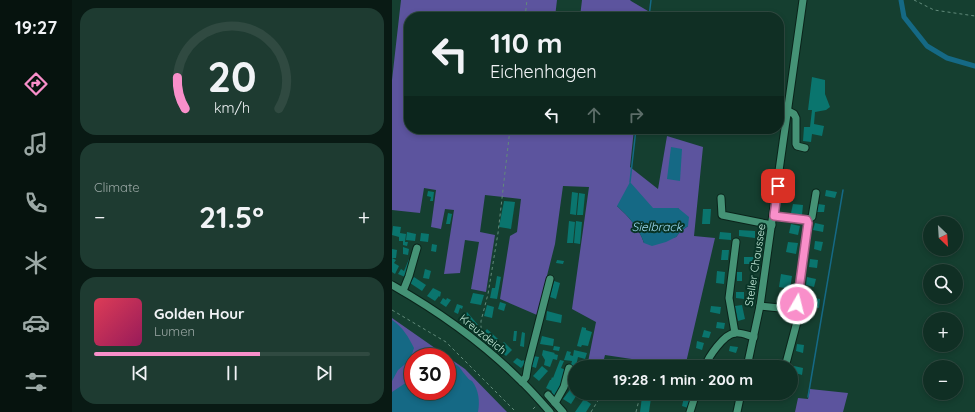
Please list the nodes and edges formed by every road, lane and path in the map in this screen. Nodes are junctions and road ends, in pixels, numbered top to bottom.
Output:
1 (526, 0) edge
2 (803, 0) edge
3 (914, 0) edge
4 (525, 12) edge
5 (975, 16) edge
6 (788, 111) junction
7 (509, 134) edge
8 (805, 148) dead end
9 (816, 193) dead end
10 (721, 198) dead end
11 (774, 216) junction
12 (807, 220) junction
13 (772, 225) junction
14 (736, 242) dead end
15 (417, 248) dead end
16 (550, 279) dead end
17 (392, 285) edge
18 (403, 291) junction
19 (760, 306) junction
20 (796, 308) junction
21 (392, 310) edge
22 (735, 333) junction
23 (754, 337) junction
24 (473, 339) junction
25 (707, 360) edge
26 (749, 360) edge
27 (787, 360) edge
28 (568, 372) edge
29 (522, 382) junction
30 (548, 395) dead end
31 (598, 400) edge
32 (640, 400) edge
33 (694, 400) edge
34 (740, 400) edge
35 (556, 404) junction
36 (516, 412) edge
37 (550, 412) edge
38 (563, 412) edge
39 (591, 412) edge
40 (636, 412) edge
41 (690, 412) edge
42 (737, 412) edge

1 - 4 path
2 - 6 street, Steller Chaussee
3 - 5 path
6 - 8 street
6 - 11 street, Steller Chaussee
7 - 24 path
9 - 12 street
10 - 13 street
11 - 12 street
11 - 13 street, Steller Chaussee
12 - 20 street
13 - 19 street, Steller Chaussee
14 - 22 street
15 - 18 street
16 - 29 street
17 - 18 street, Kreuzdeich
18 - 24 street, Kreuzdeich
19 - 20 street
19 - 23 street, Steller Chaussee
20 - 27 street
21 - 36 path
22 - 23 street
22 - 25 street
23 - 26 street, Steller Chaussee
24 - 29 street, Kreuzdeich
28 - 35 street
29 - 37 street, Kreuzdeich
30 - 35 street
31 - 39 path
32 - 40 path
33 - 41 street
34 - 42 street
35 - 37 street
35 - 38 street

